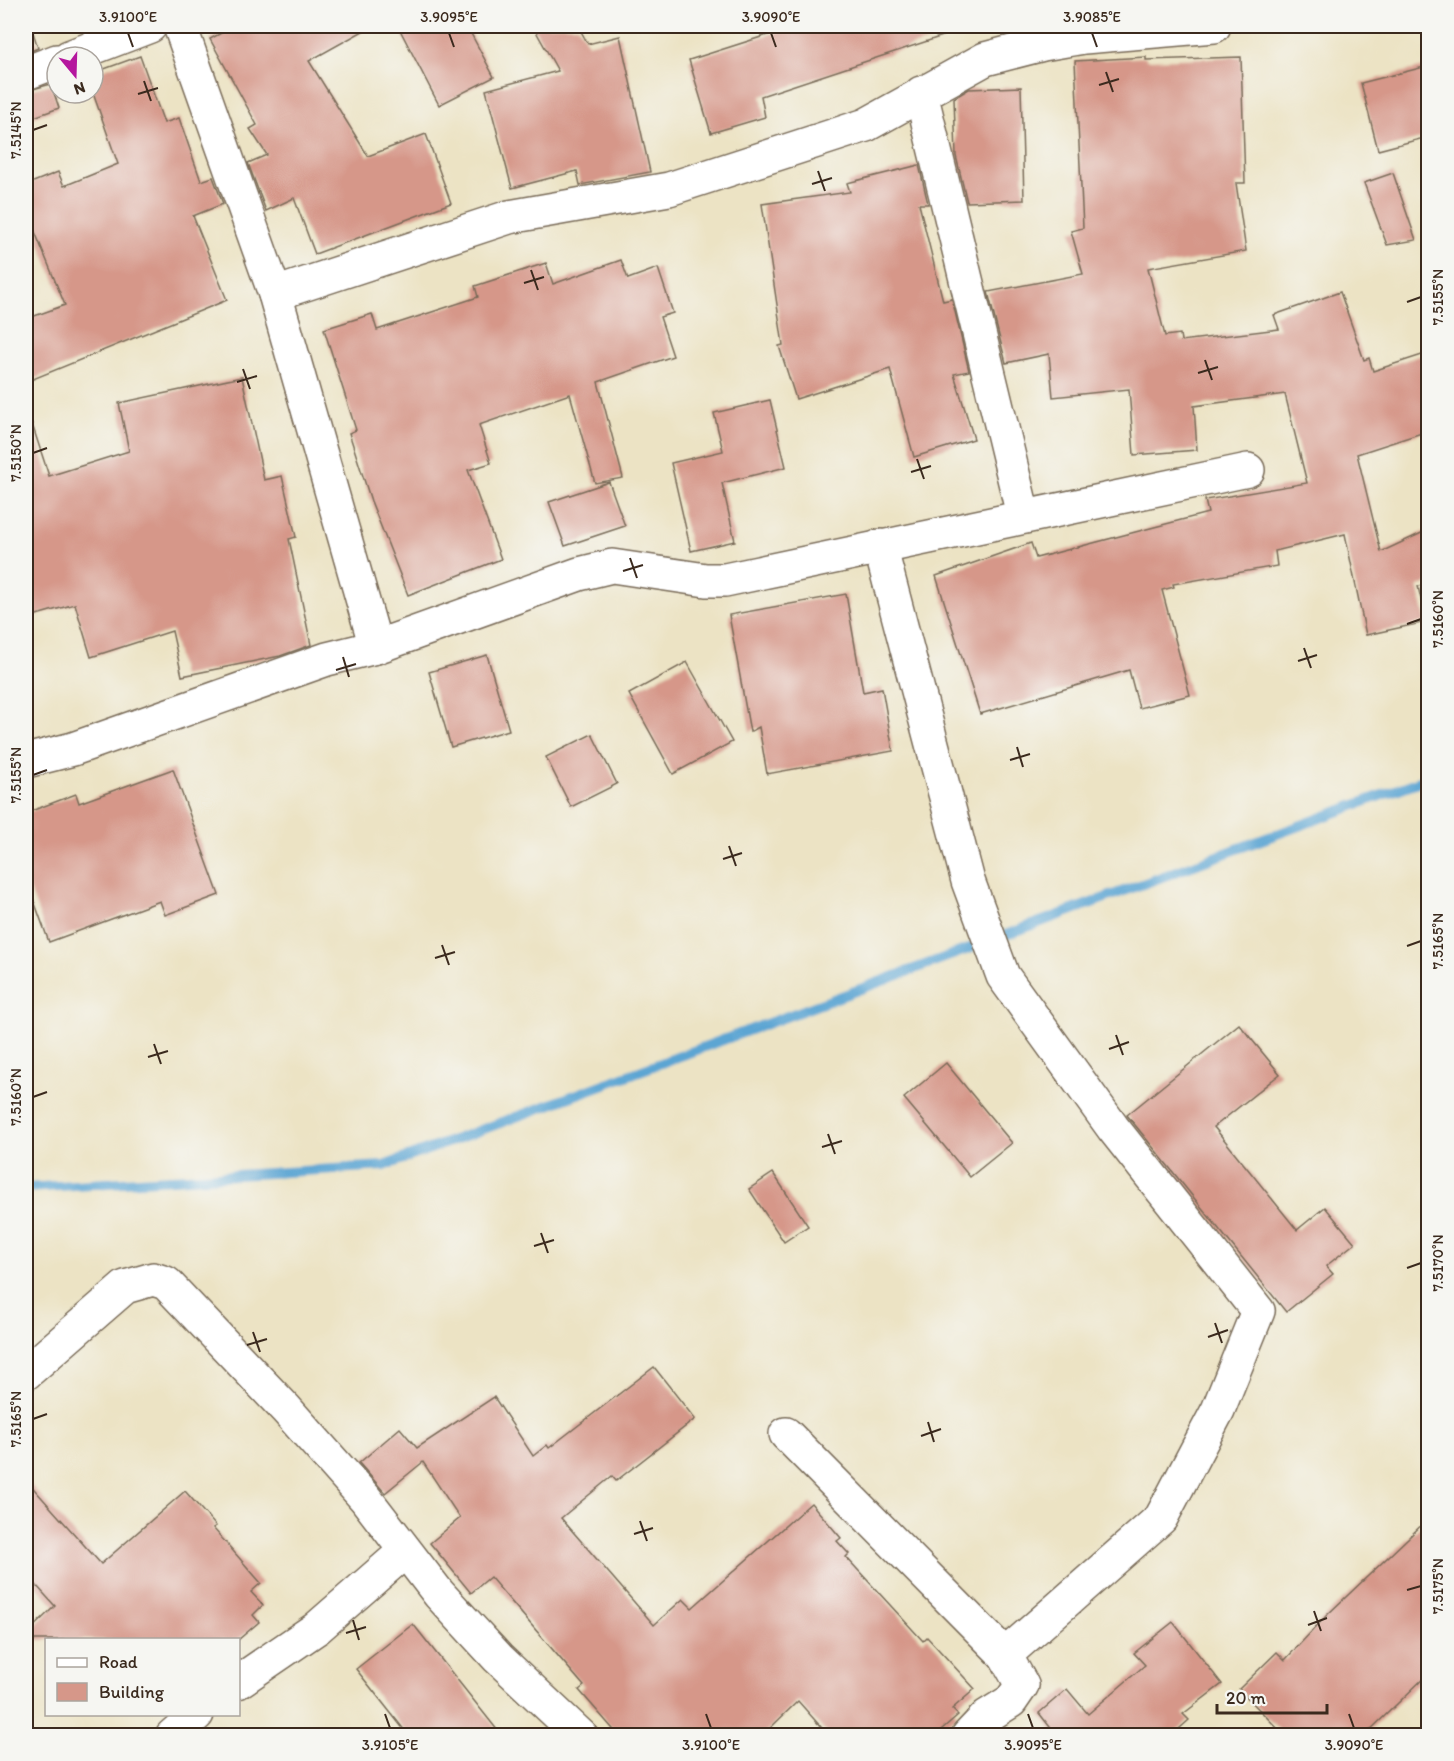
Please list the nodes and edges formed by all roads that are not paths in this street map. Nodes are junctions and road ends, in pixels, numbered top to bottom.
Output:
1 (150, 26) edge
2 (180, 26) edge
3 (1214, 26) edge
4 (100, 45) edge
5 (45, 66) edge
6 (26, 73) edge
7 (921, 93) junction
8 (275, 294) junction
9 (1248, 470) dead end
10 (1023, 515) junction
11 (880, 546) junction
12 (376, 647) junction
13 (26, 761) edge
14 (26, 1373) edge
15 (786, 1434) dead end
16 (404, 1552) junction
17 (1005, 1655) junction
18 (240, 1681) edge
19 (195, 1716) edge
20 (172, 1736) edge
21 (581, 1736) edge
22 (968, 1736) edge

1 - 4 street
2 - 8 street
3 - 7 street
5 - 6 street
7 - 8 street
7 - 10 street
8 - 12 street
9 - 10 street
10 - 11 street
11 - 12 street
11 - 17 street
12 - 13 street
14 - 16 street
15 - 17 street
16 - 18 street
16 - 21 street
17 - 22 street
19 - 20 street

